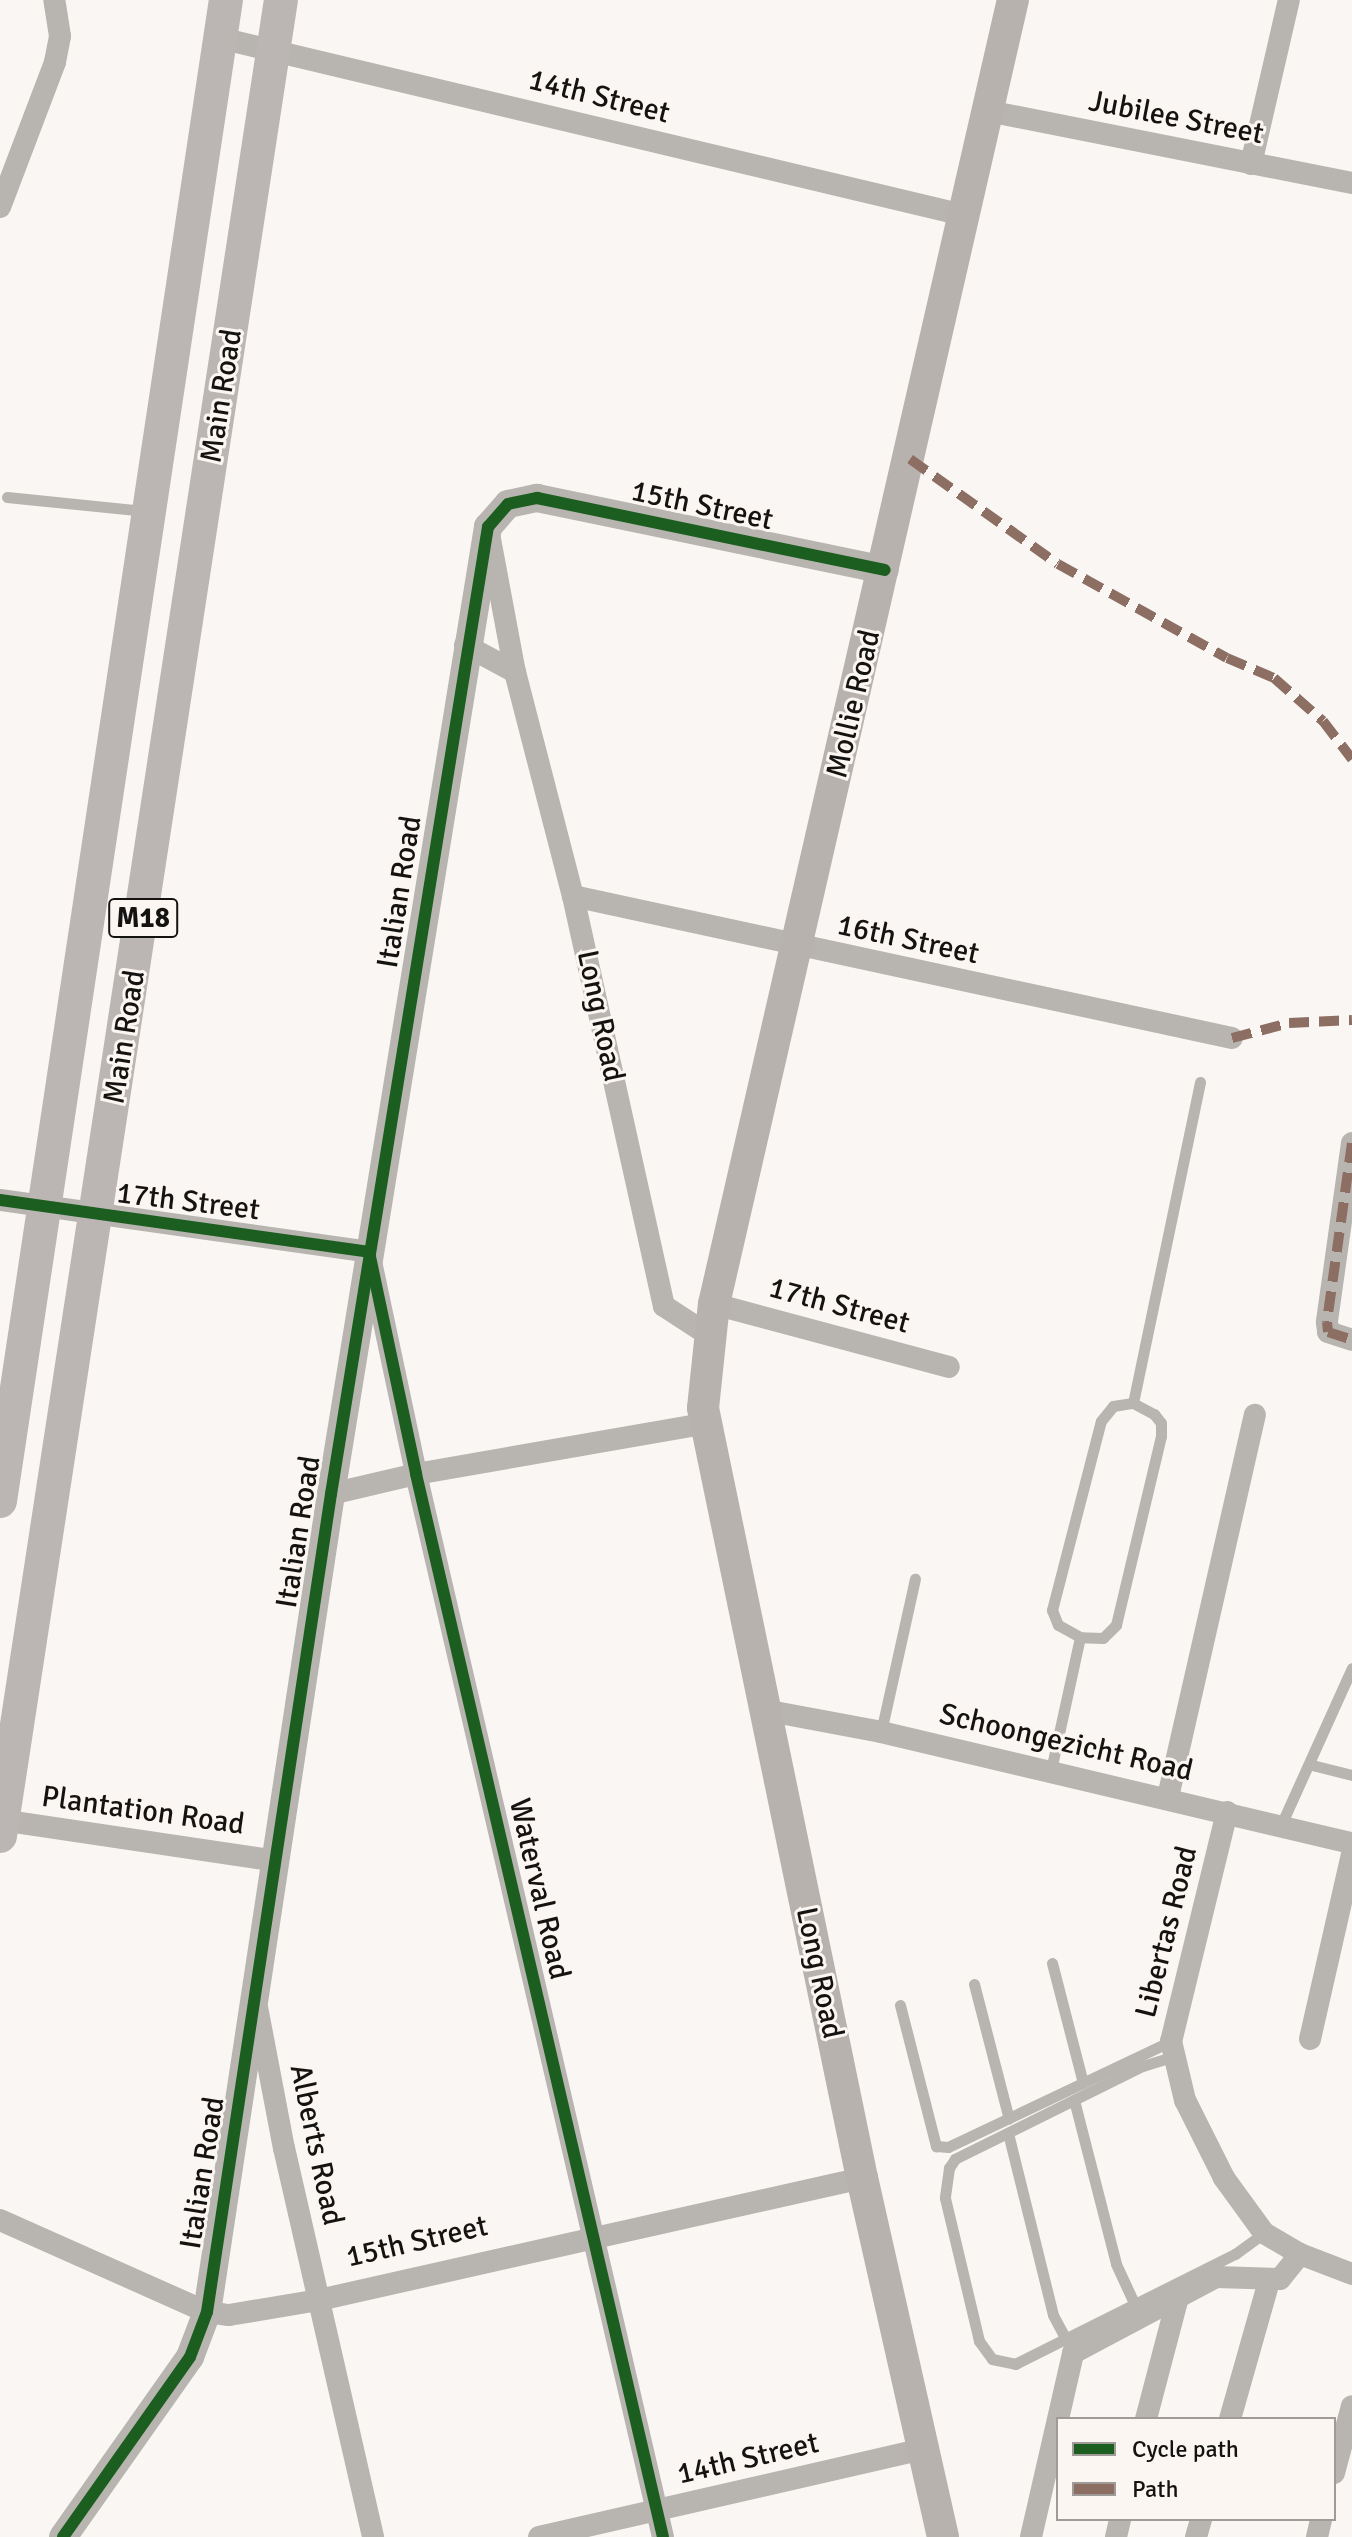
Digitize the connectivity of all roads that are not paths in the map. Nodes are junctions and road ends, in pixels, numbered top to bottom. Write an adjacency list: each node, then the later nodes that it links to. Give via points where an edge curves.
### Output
1 (54, 0): 11 (street, via 60,36 48,83)
2 (226, 0): 6 (main road, Main Road / M18)
3 (281, 0): 7 (main road, Main Road / M18)
4 (1013, 0): 8 (main road, Mollie Road)
5 (1289, 0): 9 (street)
6 (220, 38): 7 (street, 14th Street); 15 (main road, Main Road / M18)
7 (274, 50): 12 (street, 14th Street); 27 (main road, Main Road / M18)
8 (988, 111): 9 (street, Jubilee Street); 12 (main road, Mollie Road)
9 (1251, 164): 10 (street, Jubilee Street)
10 (1352, 183)
11 (0, 207)
12 (963, 215): 17 (main road, Mollie Road)
13 (7, 497): 15 (lane)
14 (508, 504): 16 (street, Italian Road); 17 (street, 15th Street, via 537,498)
15 (150, 512): 26 (main road, Main Road / M18)
16 (488, 527): 18 (street, Italian Road); 19 (street, Long Road)
17 (885, 570): 21 (main road, Mollie Road)
18 (465, 645): 19 (street); 29 (street, Italian Road)
19 (515, 672): 20 (street, Long Road)
20 (573, 896): 21 (street, 16th Street); 31 (street, Long Road, via 664,1306)
21 (798, 947): 22 (street, 16th Street); 30 (main road, Mollie Road)
22 (1232, 1038)
23 (1200, 1082): 34 (lane)
24 (1352, 1143): 28 (street)
25 (0, 1200): 26 (street, 17th Street)
26 (41, 1207): 27 (street, 17th Street); 39 (main road, Main Road / M18)
27 (98, 1216): 29 (street, 17th Street); 51 (main road, Main Road / M18)
28 (1346, 1226): 32 (street, via 1327,1325 1333,1335)
29 (369, 1252): 37 (street, Waterval Road); 38 (street, Italian Road)
30 (714, 1304): 31 (main road, Mollie Road); 33 (street, 17th Street)
31 (710, 1336): 36 (main road, Mollie Road)
32 (1352, 1340)
33 (949, 1367)
34 (1133, 1403): 41 (lane, via 1113,1406 1101,1421 1052,1610 1058,1625); 41 (lane, via 1154,1414 1161,1436 1116,1625 1103,1638)
35 (1255, 1415): 48 (street)
36 (703, 1416): 37 (street); 43 (main road, Long Road)
37 (416, 1474): 38 (street); 68 (street, Waterval Road)
38 (331, 1494): 54 (street, Italian Road)
39 (0, 1501)
40 (915, 1579): 44 (lane)
41 (1080, 1637): 46 (lane)
42 (1352, 1668): 45 (lane)
43 (764, 1710): 44 (street, Schoongezicht Road); 65 (main road, Long Road)
44 (881, 1732): 46 (street, Schoongezicht Road)
45 (1312, 1765): 47 (lane); 50 (lane)
46 (1051, 1770): 48 (street, Schoongezicht Road)
47 (1352, 1775)
48 (1168, 1797): 49 (street, Schoongezicht Road)
49 (1227, 1812): 50 (street, Schoongezicht Road); 60 (street, Libertas Road)
50 (1281, 1825): 52 (street, Schoongezicht Road)
51 (1, 1826): 54 (street, Plantation Road)
52 (1352, 1843)
53 (1352, 1854): 59 (street)
54 (277, 1861): 57 (street, Italian Road)
55 (1052, 1963): 61 (lane)
56 (974, 1984): 63 (lane)
57 (256, 2001): 73 (street, Alberts Road); 75 (street, Italian Road)
58 (900, 2005): 63 (lane, via 936,2146 948,2147)
59 (1310, 2039)
60 (1173, 2048): 61 (lane); 62 (lane); 67 (street, Libertas Road, via 1185,2100 1224,2178)
61 (1083, 2083): 63 (lane)
62 (1074, 2100): 64 (lane); 74 (lane, via 1116,2264)
63 (1009, 2119)
64 (1008, 2133): 76 (lane, via 1053,2315); 76 (lane, via 955,2159 949,2168 945,2198 979,2341 992,2359 1015,2364)
65 (862, 2178): 68 (street, 15th Street); 82 (main road, Long Road)
66 (0, 2220): 75 (street, 15th Street)
67 (1264, 2233): 69 (street, Libertas Road); 74 (lane, via 1235,2254)
68 (594, 2237): 73 (street, 15th Street); 84 (street, Waterval Road)
69 (1300, 2254): 70 (street, Libertas Road); 71 (street, via 1280,2279)
70 (1352, 2274)
71 (1269, 2281): 72 (street, via 1216,2277); 80 (street)
72 (1178, 2297): 78 (street, via 1069,2358); 79 (street)
73 (319, 2300): 75 (street, 15th Street, via 251,2313); 85 (street, Alberts Road)
74 (1134, 2303): 76 (lane)
75 (207, 2312): 86 (street, Italian Road, via 190,2357)
76 (1065, 2338)
77 (1352, 2406): 83 (street)
78 (1056, 2417)
79 (1147, 2417)
80 (1231, 2417)
81 (1056, 2419): 90 (street)
82 (923, 2449): 84 (street, 14th Street); 89 (main road, Long Road)
83 (1336, 2466)
84 (658, 2509): 87 (street, 14th Street); 88 (street, Waterval Road)
85 (372, 2536)
86 (63, 2537)
87 (539, 2537)
88 (663, 2537)
89 (943, 2537)
90 (1031, 2537)

